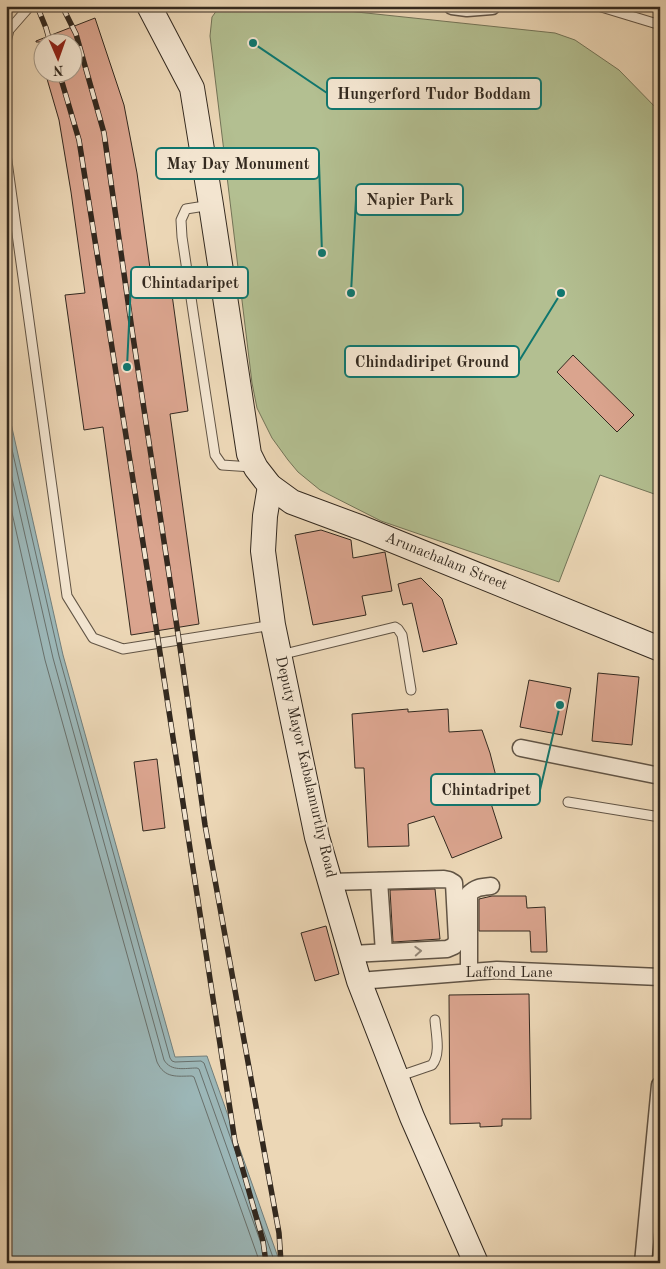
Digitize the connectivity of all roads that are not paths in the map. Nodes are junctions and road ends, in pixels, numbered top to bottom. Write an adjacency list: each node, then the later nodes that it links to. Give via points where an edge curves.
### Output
1 (30, 6): 7 (lane, via 9,30)
2 (149, 6): 9 (main road, Deputy Mayor Kabalamurthy Road, via 192,88)
3 (452, 6): 4 (street)
4 (492, 6)
5 (598, 6): 6 (lane)
6 (654, 23)
7 (6, 42)
8 (6, 154): 11 (lane, via 67,596 93,638 122,649)
9 (211, 205): 10 (main road, Deputy Mayor Kabalamurthy Road); 10 (lane, via 186,209 181,220 215,455 222,465)
10 (258, 469): 11 (main road, Deputy Mayor Kabalamurthy Road, via 265,516 263,551); 12 (main road, Arunachalam Street, via 292,502)
11 (273, 625): 13 (main road, Deputy Mayor Kabalamurthy Road)
12 (660, 649)
13 (279, 655): 14 (lane, via 398,629 402,635); 20 (main road, Deputy Mayor Kabalamurthy Road, via 317,836)
14 (411, 690)
15 (521, 748): 16 (street)
16 (660, 776)
17 (568, 802): 18 (lane)
18 (660, 817)
19 (378, 881): 20 (street); 22 (street); 22 (street, one-way to 19, via 447,950 454,946 457,940 454,883 444,879)
20 (330, 882): 23 (main road, Deputy Mayor Kabalamurthy Road)
21 (491, 886): 24 (street, via 478,887 469,894)
22 (384, 952): 23 (street)
23 (352, 954): 26 (main road, Deputy Mayor Kabalamurthy Road)
24 (469, 972): 25 (street, Laffond Lane, via 497,970); 26 (street, Laffond Lane)
25 (660, 977)
26 (359, 981): 28 (main road, Deputy Mayor Kabalamurthy Road)
27 (435, 1020): 28 (lane, via 437,1056 432,1065)
28 (397, 1078): 30 (main road, Deputy Mayor Kabalamurthy Road)
29 (660, 1085): 31 (street)
30 (476, 1263)
31 (642, 1263)

